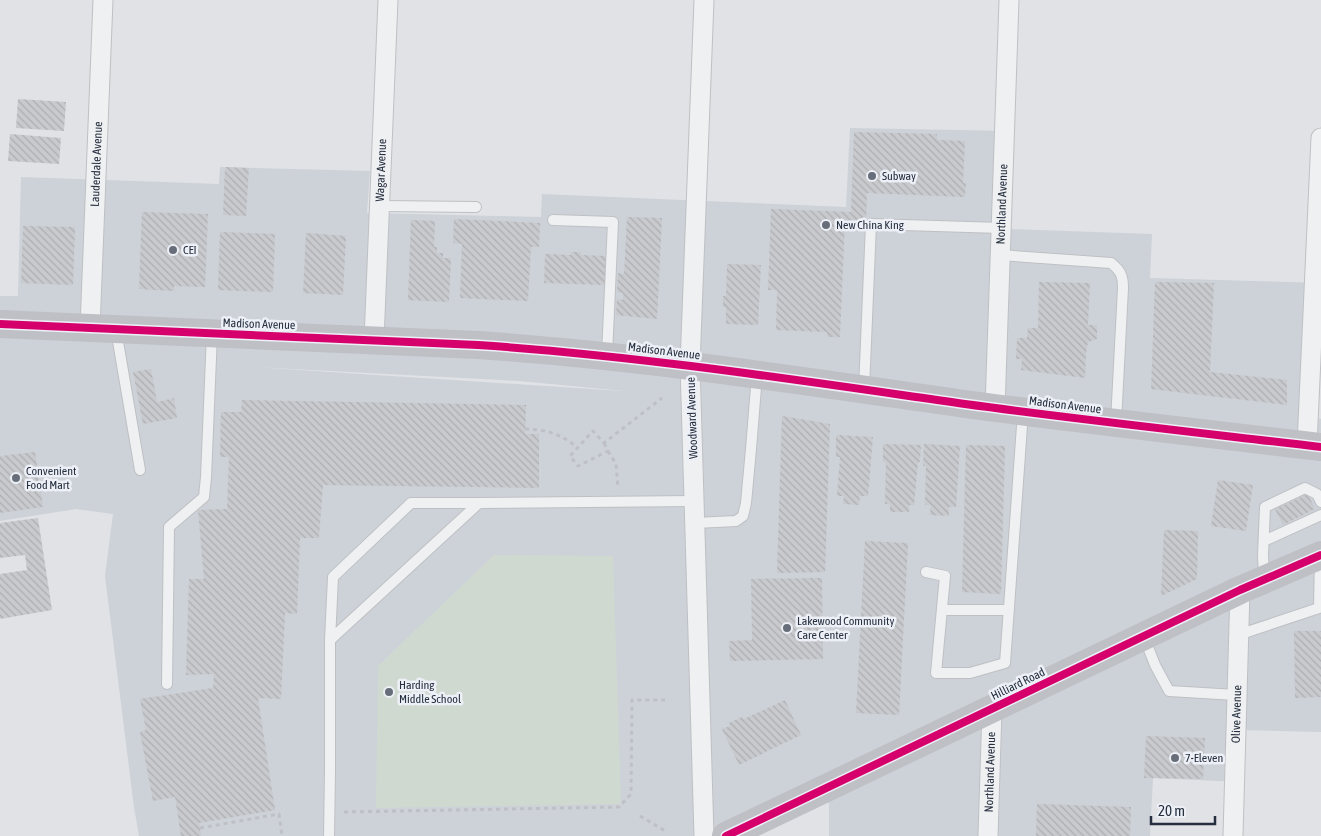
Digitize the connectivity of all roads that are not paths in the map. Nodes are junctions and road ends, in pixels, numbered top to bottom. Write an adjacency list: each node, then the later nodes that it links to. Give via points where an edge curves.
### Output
1 (102, 0): 13 (street, Lauderdale Avenue)
2 (388, 0): 7 (street, Wagar Avenue)
3 (704, 0): 17 (street, Woodward Avenue)
4 (1010, 0): 10 (street, Northland Avenue)
5 (1321, 138): 6 (street)
6 (1321, 145): 23 (street)
7 (380, 206): 8 (lane); 15 (street, Wagar Avenue)
8 (476, 207)
9 (553, 220): 16 (lane, via 613,222)
10 (1001, 228): 11 (street, Northland Avenue); 19 (lane, via 870,224)
11 (1000, 255): 20 (street, Northland Avenue); 22 (lane, via 1111,264 1118,269 1123,288)
12 (0, 324): 13 (main road, Madison Avenue)
13 (103, 328): 14 (main road, Madison Avenue); 24 (lane)
14 (212, 333): 15 (main road, Madison Avenue); 39 (lane, via 204,498 169,527)
15 (374, 340): 16 (main road, Madison Avenue, via 556,350)
16 (606, 356): 17 (main road, Madison Avenue)
17 (690, 365): 18 (main road, Madison Avenue); 25 (street, Woodward Avenue)
18 (757, 375): 19 (main road, Madison Avenue); 29 (lane, via 743,516 736,521)
19 (864, 390): 20 (main road, Madison Avenue)
20 (995, 408): 21 (main road, Madison Avenue)
21 (1024, 411): 22 (main road, Madison Avenue); 35 (lane)
22 (1116, 422): 23 (main road, Madison Avenue)
23 (1314, 446)
24 (140, 470)
25 (694, 501): 27 (lane); 29 (street, Woodward Avenue)
26 (1321, 502): 30 (lane, via 1317,494 1305,488 1265,507)
27 (480, 503): 38 (lane); 38 (lane, via 411,503 334,577)
28 (1321, 515): 30 (lane)
29 (695, 523): 43 (street, Woodward Avenue)
30 (1264, 541): 33 (lane)
31 (1321, 555): 33 (main road, Hilliard Road); 36 (lane, via 1319,608)
32 (926, 572): 34 (lane, via 945,576)
33 (1252, 585): 36 (street, Olive Avenue); 37 (main road, Hilliard Road)
34 (942, 610): 35 (lane); 35 (lane, via 936,673 970,673 1005,663)
35 (1008, 610)
36 (1238, 635): 40 (street, Olive Avenue)
37 (1144, 636): 40 (lane, via 1169,691); 41 (main road, Hilliard Road)
38 (330, 640): 42 (lane)
39 (167, 684)
40 (1236, 695): 46 (street, Olive Avenue)
41 (992, 709): 44 (main road, Hilliard Road); 45 (street, Northland Avenue)
42 (329, 836)
43 (704, 836)
44 (726, 836)
45 (988, 836)
46 (1232, 836)

